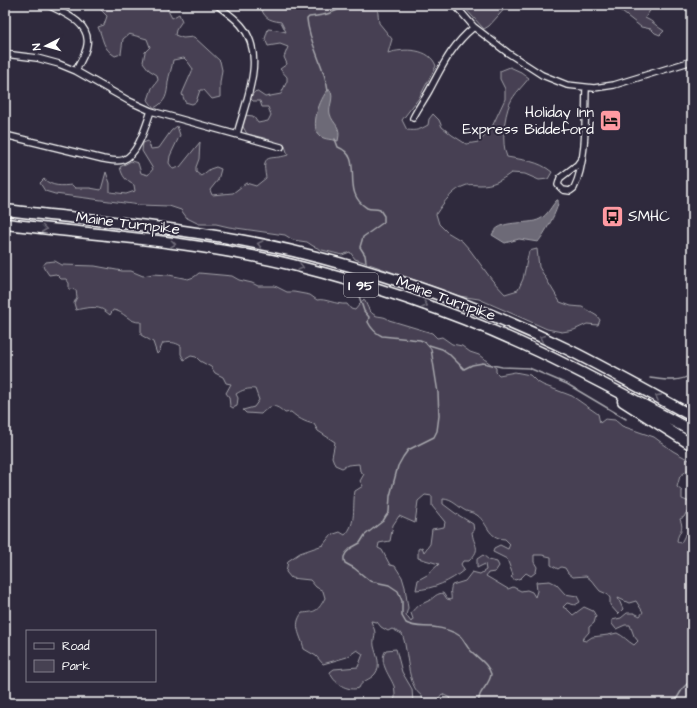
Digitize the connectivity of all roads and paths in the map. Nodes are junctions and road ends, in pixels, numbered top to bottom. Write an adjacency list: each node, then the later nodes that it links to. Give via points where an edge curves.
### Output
1 (48, 5): 7 (street, via 79,23 85,30 87,44)
2 (217, 5): 11 (street, via 244,28 254,52 254,69)
3 (455, 5): 4 (street)
4 (474, 27): 8 (street, via 545,77 567,85); 10 (street, via 446,57)
5 (5, 54): 7 (street, via 46,60)
6 (692, 61): 8 (street, via 620,84)
7 (76, 71): 9 (street)
8 (586, 88): 14 (street)
9 (151, 111): 11 (street); 12 (street, via 135,149 129,156 119,160 103,159)
10 (412, 118)
11 (237, 134): 13 (street)
12 (5, 135)
13 (281, 147)
14 (582, 158): 15 (street); 16 (street)
15 (561, 176): 16 (street, via 571,174 575,178); 16 (street, via 558,183 561,190 568,192)
16 (575, 186)
17 (5, 210): 20 (highway, Maine Turnpike / I 95, one-way to 17, via 566,348 495,316 345,264 292,251 183,231)
18 (5, 224): 19 (highway, Maine Turnpike / I 95, one-way to 19, via 239,253 299,267 442,311 540,352)
19 (609, 387): 21 (highway, Maine Turnpike / I 95); 22 (highway, via 616,396)
20 (692, 416)
21 (692, 431)
22 (692, 445)

